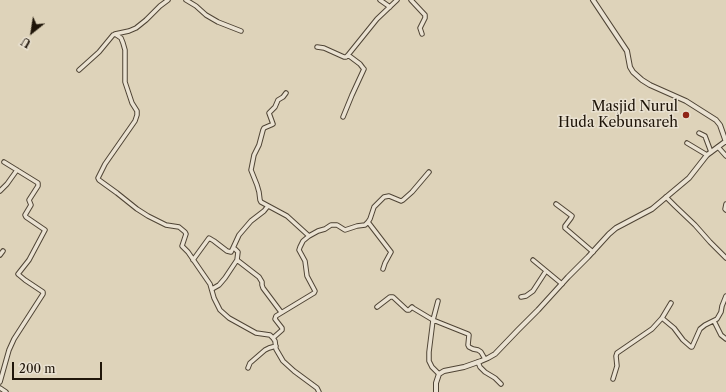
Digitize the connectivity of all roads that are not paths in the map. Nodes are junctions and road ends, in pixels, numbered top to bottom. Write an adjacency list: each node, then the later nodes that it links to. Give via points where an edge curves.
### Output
1 (168, 0): 9 (street, via 136,28)
2 (186, 0): 8 (street, via 218,22)
3 (380, 0): 7 (street)
4 (397, 0): 7 (street)
5 (411, 0): 10 (street, via 425,16 420,28)
6 (593, 0): 17 (street, via 627,51 633,72 650,85 686,101 716,120)
7 (390, 7): 12 (street)
8 (241, 31)
9 (115, 34): 13 (street); 38 (street, via 123,43 125,82 137,114 98,179 136,209 166,225 179,227 186,233 182,246)
10 (422, 34)
11 (317, 47): 12 (street, via 344,57)
12 (348, 54): 15 (street, via 364,69)
13 (80, 70)
14 (286, 93): 29 (street, via 269,112 272,124 263,130 251,168 260,200)
15 (343, 117)
16 (699, 133): 20 (street, via 705,136)
17 (726, 141): 19 (street)
18 (687, 143): 20 (street)
19 (718, 147): 20 (street); 21 (street)
20 (709, 154): 26 (street, via 689,178)
21 (726, 156)
22 (4, 162): 23 (street)
23 (17, 170): 25 (street); 62 (street, via 38,183 29,200 31,205 25,217 45,230 29,260 18,274 44,294 14,339)
24 (428, 172): 31 (street, via 402,201 389,196 384,197 374,207)
25 (0, 191)
26 (666, 197): 35 (street, via 652,209 612,231); 37 (street)
27 (556, 204): 35 (street, via 572,216 565,228)
28 (726, 204): 30 (street)
29 (268, 206): 32 (street, via 287,216); 33 (street, via 239,234)
30 (726, 210)
31 (368, 222): 32 (street, via 363,226 345,230 337,225 331,226); 41 (street, via 391,252)
32 (309, 236): 50 (street, via 299,250 315,291)
33 (233, 248): 38 (street, via 227,251 209,238); 39 (street, via 238,252)
34 (3, 251): 36 (street)
35 (593, 252): 43 (street)
36 (0, 255)
37 (726, 258)
38 (194, 260): 44 (street)
39 (237, 260): 44 (street, via 219,285); 50 (street, via 259,277 263,288)
40 (533, 260): 42 (street)
41 (383, 269)
42 (546, 271): 43 (street); 46 (street, via 533,291)
43 (562, 284): 57 (street, via 495,354)
44 (212, 289): 54 (street, via 214,298 224,314 256,333)
45 (726, 296): 53 (street, via 719,316)
46 (521, 297)
47 (438, 300): 52 (street)
48 (672, 303): 51 (street)
49 (377, 308): 52 (street, via 391,297 407,310 412,307)
50 (281, 312): 54 (street, via 275,318 282,330)
51 (662, 318): 53 (street, via 678,331 691,347 700,329); 61 (street, via 652,329 617,353)
52 (433, 320): 57 (street, via 468,334 469,347 481,352); 60 (street, via 429,361)
53 (714, 321): 55 (street)
54 (274, 338): 56 (street)
55 (726, 339)
56 (276, 346): 59 (street, via 265,350); 66 (street, via 288,366)
57 (485, 359): 58 (street)
58 (478, 362): 60 (street); 63 (street, via 484,372)
59 (248, 368)
60 (439, 374): 67 (street)
61 (613, 379)
62 (0, 382)
63 (501, 384)
64 (0, 388): 65 (street)
65 (6, 392)
66 (319, 392)
67 (436, 392)

